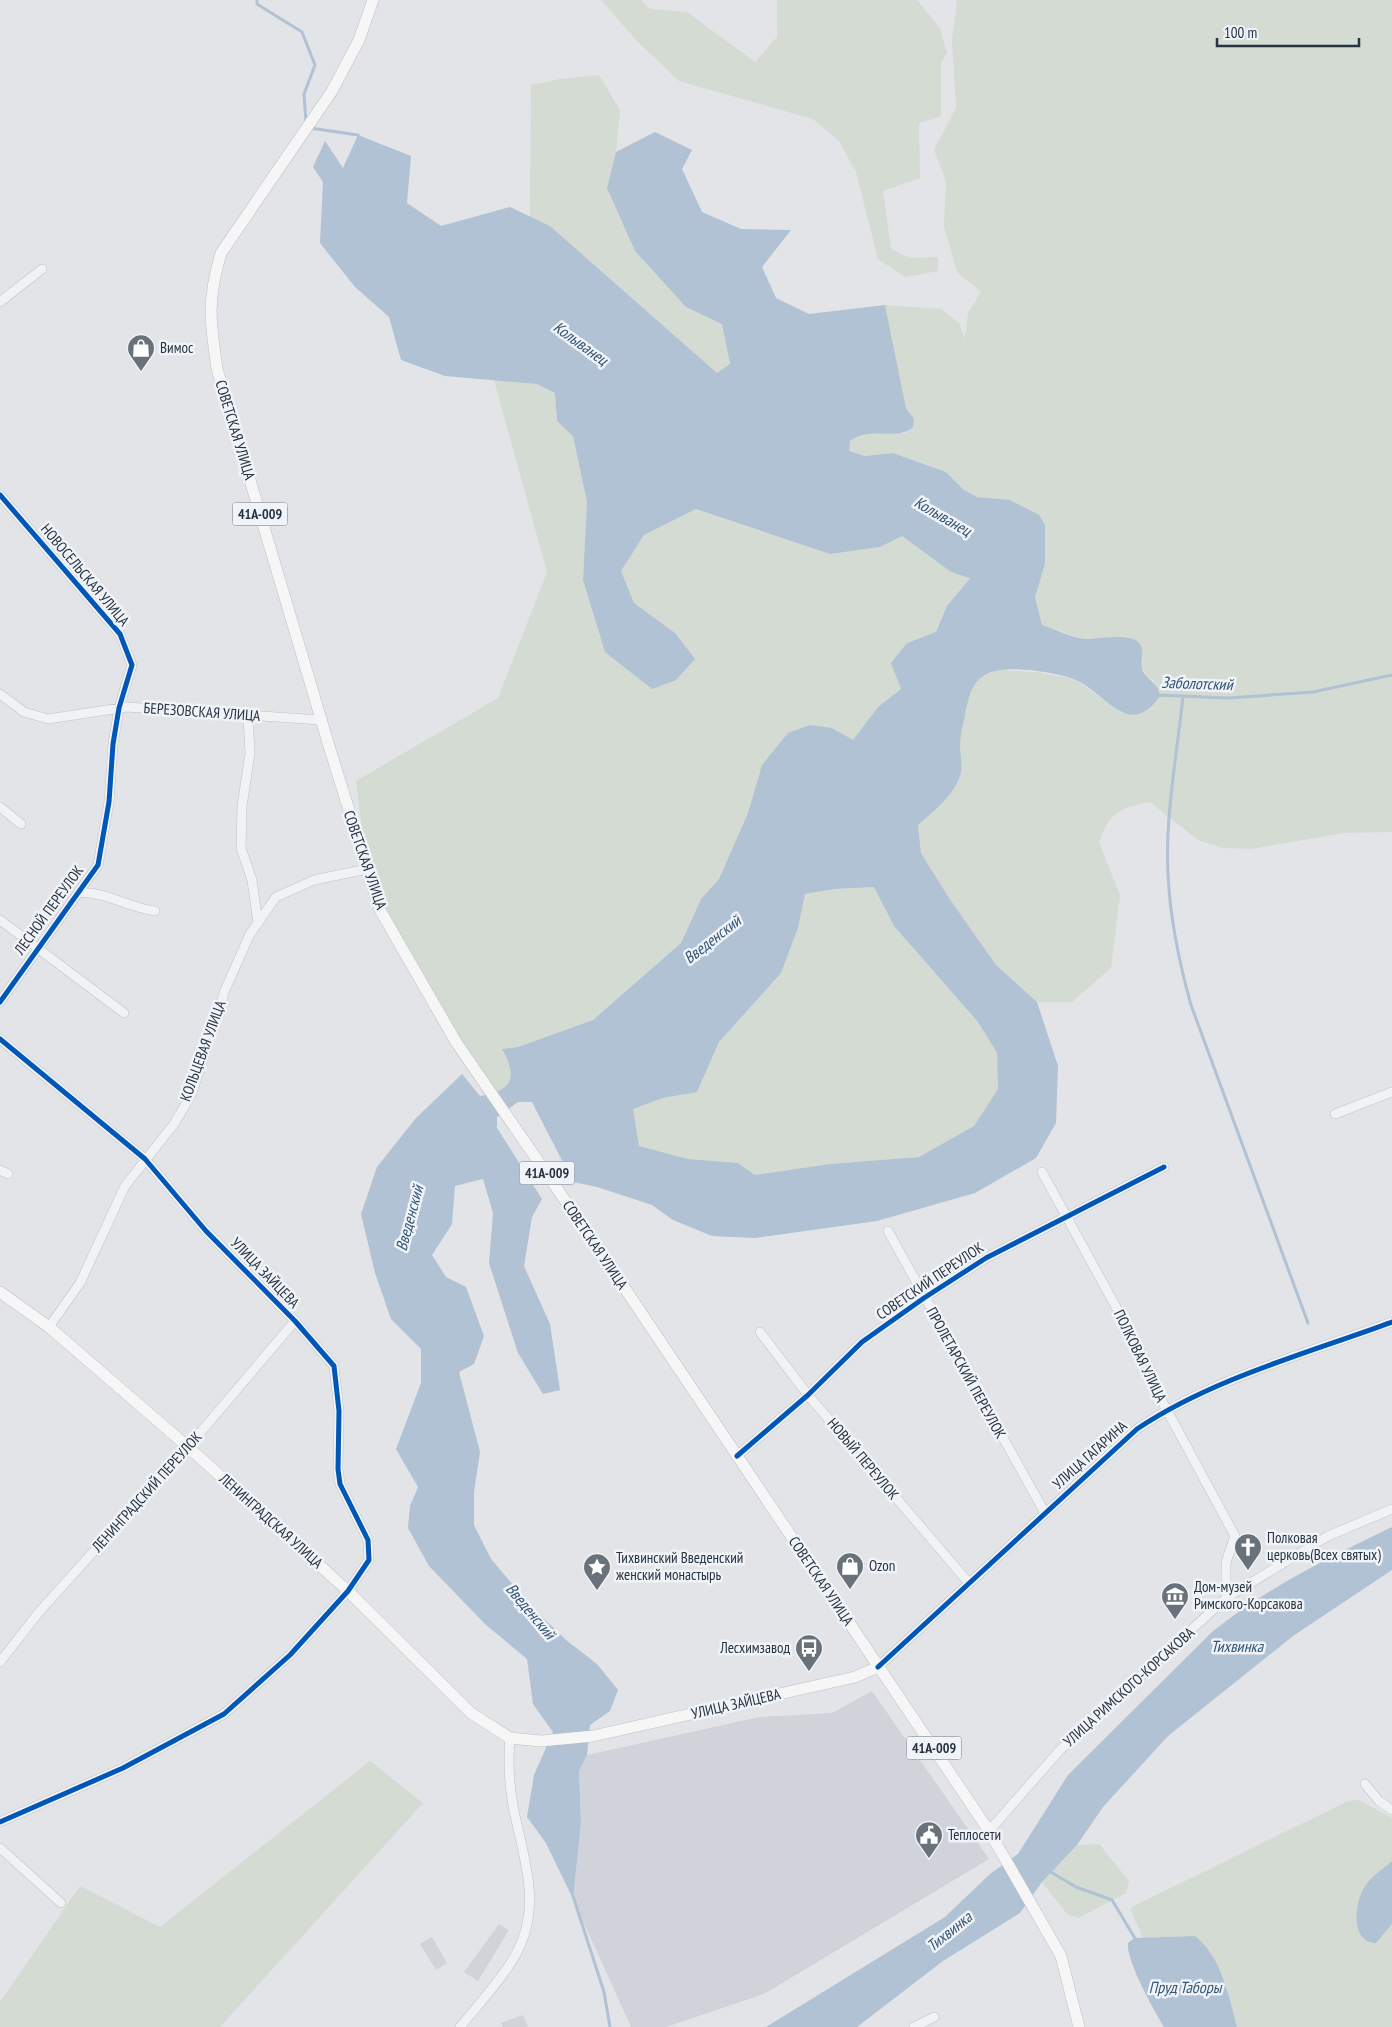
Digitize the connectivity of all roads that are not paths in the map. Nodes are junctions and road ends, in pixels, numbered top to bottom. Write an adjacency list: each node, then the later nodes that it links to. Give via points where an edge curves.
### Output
1 (373, 0): 8 (main road, СОВЕТСКАЯ УЛИЦА / 41А-009, via 358,40 332,91 221,253 212,283 210,318 217,369)
2 (42, 269): 3 (street)
3 (0, 302)
4 (0, 494): 6 (street, НОВОСЕЛЬСКАЯ УЛИЦА, via 120,634 132,666)
5 (0, 694): 6 (street, БЕРЕЗОВСКАЯ УЛИЦА, via 24,712 48,719)
6 (119, 708): 7 (street, БЕРЕЗОВСКАЯ УЛИЦА); 12 (street, ЛЕСНОЙ ПЕРЕУЛОК, via 109,802 98,865)
7 (248, 717): 8 (street, БЕРЕЗОВСКАЯ УЛИЦА); 15 (street, via 250,753 242,806 241,848 252,880)
8 (321, 720): 11 (main road, СОВЕТСКАЯ УЛИЦА / 41А-009)
9 (0, 807): 10 (street)
10 (20, 824)
11 (366, 869): 15 (street, КОЛЬЦЕВАЯ УЛИЦА, via 314,880 276,897); 36 (main road, СОВЕТСКАЯ УЛИЦА / 41А-009, via 380,910 456,1042)
12 (79, 892): 13 (street, via 98,893); 16 (street, ЛЕСНОЙ ПЕРЕУЛОК)
13 (155, 911)
14 (0, 920): 16 (street)
15 (258, 923): 22 (street, КОЛЬЦЕВАЯ УЛИЦА, via 225,990 192,1093 174,1124)
16 (36, 949): 17 (street, ЛЕСНОЙ ПЕРЕУЛОК); 18 (street)
17 (0, 1002)
18 (124, 1013)
19 (0, 1039): 22 (street, УЛИЦА ЗАЙЦЕВА)
20 (1392, 1092): 21 (street)
21 (1335, 1114)
22 (145, 1159): 29 (street, УЛИЦА ЗАЙЦЕВА, via 206,1231); 31 (street, КОЛЬЦЕВАЯ УЛИЦА, via 125,1186 80,1283)
23 (1164, 1167): 25 (street, СОВЕТСКИЙ ПЕРЕУЛОК)
24 (1042, 1172): 25 (street, ПОЛКОВАЯ УЛИЦА)
25 (1066, 1216): 28 (street, СОВЕТСКИЙ ПЕРЕУЛОК, via 986,1258); 34 (street, ПОЛКОВАЯ УЛИЦА, via 1150,1369)
26 (888, 1231): 28 (street, ПРОЛЕТАРСКИЙ ПЕРЕУЛОК)
27 (0, 1292): 31 (main road, ЛЕНИНГРАДСКАЯ УЛИЦА)
28 (924, 1298): 33 (street, СОВЕТСКИЙ ПЕРЕУЛОК, via 862,1342); 38 (street, ПРОЛЕТАРСКИЙ ПЕРЕУЛОК)
29 (295, 1321): 35 (street, ЛЕНИНГРАДСКИЙ ПЕРЕУЛОК); 40 (street, УЛИЦА ЗАЙЦЕВА, via 334,1366 339,1411 340,1484 368,1540 369,1560)
30 (1392, 1322): 34 (street, УЛИЦА ГАГАРИНА, via 1218,1386)
31 (49, 1327): 35 (main road, ЛЕНИНГРАДСКАЯ УЛИЦА)
32 (760, 1332): 33 (street, НОВЫЙ ПЕРЕУЛОК)
33 (808, 1395): 36 (street, СОВЕТСКИЙ ПЕРЕУЛОК); 39 (street, НОВЫЙ ПЕРЕУЛОК)
34 (1166, 1409): 38 (street, УЛИЦА ГАГАРИНА, via 1137,1430); 41 (street, ПОЛКОВАЯ УЛИЦА, via 1236,1536 1226,1562)
35 (188, 1447): 40 (main road, ЛЕНИНГРАДСКАЯ УЛИЦА); 42 (street, ЛЕНИНГРАДСКИЙ ПЕРЕУЛОК, via 39,1612)
36 (737, 1456): 43 (main road, СОВЕТСКАЯ УЛИЦА / 41А-009)
37 (1392, 1509): 41 (street, УЛИЦА РИМСКОГО-КОРСАКОВА, via 1328,1536)
38 (1046, 1513): 39 (street, УЛИЦА ГАГАРИНА)
39 (969, 1583): 43 (street, УЛИЦА ГАГАРИНА)
40 (348, 1591): 44 (main road, ЛЕНИНГРАДСКАЯ УЛИЦА, via 471,1713); 48 (street, УЛИЦА ЗАЙЦЕВА, via 290,1655 224,1714 123,1768)
41 (1226, 1598): 49 (street, УЛИЦА РИМСКОГО-КОРСАКОВА, via 1060,1750)
42 (0, 1662)
43 (878, 1667): 45 (main road, УЛИЦА ЗАЙЦЕВА, via 855,1677 593,1736); 49 (main road, 41А-009)
44 (510, 1738): 45 (main road, ЛЕНИНГРАДСКАЯ УЛИЦА); 53 (street, via 508,1770 531,1883 530,1910 516,1954)
45 (541, 1741)
46 (1366, 1784): 47 (street, via 1379,1801)
47 (1392, 1810)
48 (0, 1822)
49 (989, 1831): 55 (main road, 41А-009, via 1061,1956)
50 (0, 1848): 51 (street)
51 (61, 1903)
52 (934, 2017): 54 (street)
53 (460, 2027)
54 (914, 2027)
55 (1079, 2027)

